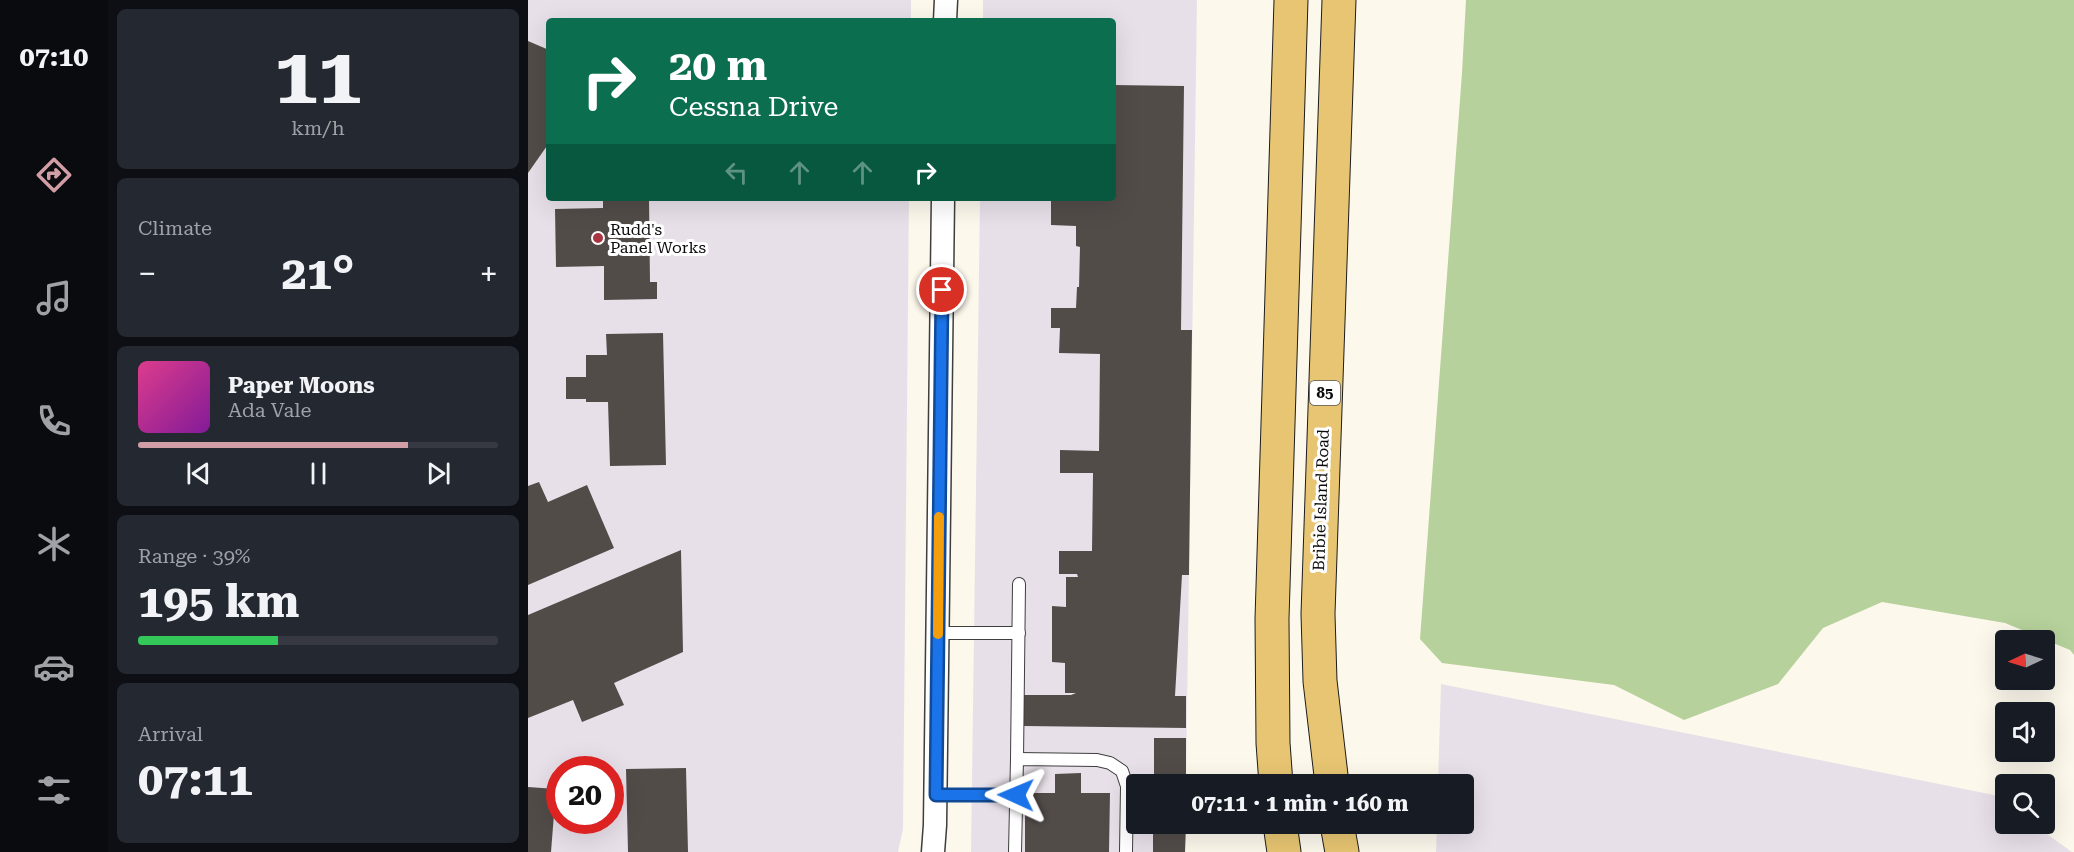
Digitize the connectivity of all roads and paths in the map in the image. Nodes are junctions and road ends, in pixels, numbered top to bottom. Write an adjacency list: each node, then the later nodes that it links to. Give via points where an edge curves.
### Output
1 (946, 0): 4 (street)
2 (1291, 0): 10 (main road, via 1272,618)
3 (1339, 0): 11 (main road, Bribie Island Road / 85, via 1318,614 1320,681)
4 (945, 18)
5 (943, 201): 7 (street)
6 (1019, 584): 8 (lane)
7 (938, 633): 8 (lane); 12 (street)
8 (1019, 633): 9 (lane)
9 (1017, 759): 13 (lane); 18 (lane, via 1097,760 1122,771 1127,786)
10 (1275, 774)
11 (1331, 774)
12 (936, 795): 13 (lane); 16 (street)
13 (1016, 795): 17 (lane)
14 (1281, 834): 19 (main road)
15 (1339, 834): 20 (main road)
16 (933, 852)
17 (1015, 852)
18 (1126, 852)
19 (1284, 852)
20 (1342, 852)

